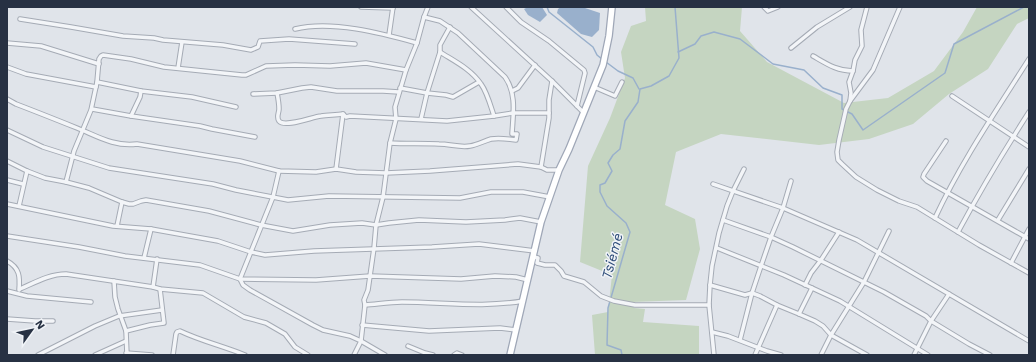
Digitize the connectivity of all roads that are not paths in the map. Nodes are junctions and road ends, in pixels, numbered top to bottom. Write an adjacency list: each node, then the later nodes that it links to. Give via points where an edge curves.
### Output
1 (361, 7): 11 (street)
2 (428, 7): 12 (street)
3 (471, 7): 26 (street)
4 (506, 7): 45 (street, via 521,22 584,70)
5 (612, 7): 35 (main road, via 603,65)
6 (764, 7): 7 (street, via 768,11)
7 (778, 7)
8 (850, 7): 21 (street, via 817,27)
9 (867, 7): 30 (street, via 861,30 862,46)
10 (900, 7): 44 (street, via 873,70)
11 (393, 8): 16 (street)
12 (424, 17): 14 (street, via 440,21); 19 (street)
13 (20, 19): 18 (street, via 123,36)
14 (450, 27): 22 (street, via 440,45); 38 (street, via 505,77)
15 (295, 29): 16 (street, via 304,26 335,26)
16 (389, 35): 19 (street)
17 (7, 42): 25 (street, via 41,46)
18 (182, 42): 20 (street, via 252,50 258,47 260,41 289,39); 28 (street)
19 (417, 43): 29 (street)
20 (355, 44)
21 (792, 48)
22 (440, 52): 32 (street, via 470,72); 40 (street)
23 (813, 56): 30 (street, via 838,70)
24 (1029, 59): 57 (street)
25 (99, 64): 28 (street, via 99,59 103,55); 34 (street)
26 (535, 65): 31 (street); 38 (street, via 518,88)
27 (7, 67): 34 (street, via 26,74)
28 (178, 68): 29 (street, via 246,75 270,66 366,63)
29 (406, 70): 36 (street)
30 (853, 71): 44 (street, via 848,86 851,93)
31 (552, 81): 45 (street); 52 (street)
32 (479, 82): 40 (street, via 453,97); 54 (street)
33 (622, 82): 35 (street, via 615,96)
34 (97, 84): 37 (street); 47 (street)
35 (594, 87): 48 (main road)
36 (400, 90): 39 (street, via 337,91 311,87); 40 (street); 55 (street, via 395,107)
37 (141, 91): 46 (street, via 192,97); 53 (street)
38 (512, 91): 50 (street)
39 (277, 93): 41 (street); 51 (street, via 277,117 282,123 296,123 321,116)
40 (427, 93): 56 (street)
41 (254, 94)
42 (952, 96): 57 (street)
43 (7, 99): 59 (street)
44 (850, 101): 90 (street, via 837,152 838,160 856,177 877,190 917,207)
45 (577, 106): 48 (street)
46 (236, 107)
47 (92, 109): 53 (street); 59 (street)
48 (584, 112): 71 (main road)
49 (1029, 112): 60 (street)
50 (513, 113): 52 (street); 54 (street); 63 (street, via 512,134 517,134 516,140 491,139 470,146)
51 (343, 114): 55 (street, via 346,117); 68 (street)
52 (549, 114): 67 (street)
53 (132, 116): 61 (street)
54 (494, 116): 56 (street, via 447,121)
55 (396, 119): 56 (street); 63 (street)
56 (421, 119)
57 (990, 121): 60 (street); 81 (street)
58 (7, 130): 65 (street, via 43,147)
59 (83, 130): 65 (street); 73 (street, via 110,142 240,161)
60 (1013, 136): 64 (street); 88 (street)
61 (255, 137)
62 (946, 141): 81 (street, via 923,177)
63 (390, 143): 74 (street)
64 (1029, 147)
65 (72, 156): 77 (street); 83 (street, via 109,168 213,184)
66 (7, 160): 72 (street)
67 (541, 167): 71 (street); 74 (street, via 518,164)
68 (336, 169): 73 (street, via 316,172); 74 (street)
69 (744, 169): 80 (street)
70 (1029, 169): 92 (street)
71 (559, 170): 82 (main road)
72 (27, 171): 77 (street); 78 (street)
73 (279, 171): 83 (street)
74 (386, 173): 84 (street)
75 (7, 180): 78 (street)
76 (791, 181): 89 (street)
77 (66, 182): 85 (street, via 89,188)
78 (23, 184): 87 (street)
79 (713, 184): 80 (street)
80 (733, 191): 89 (street); 91 (street)
81 (947, 193): 88 (street); 90 (street)
82 (550, 196): 84 (street, via 523,192 491,192 460,198); 93 (main road)
83 (273, 197): 84 (street, via 288,200 329,196); 96 (street)
84 (383, 197): 94 (street)
85 (122, 202): 95 (street); 96 (street, via 133,204 146,200 209,211)
86 (7, 204): 87 (street)
87 (19, 206): 95 (street)
88 (972, 206): 92 (street); 101 (street)
89 (783, 208): 100 (street); 104 (street)
90 (935, 218): 101 (street)
91 (723, 220): 104 (street); 107 (street)
92 (998, 220): 103 (street)
93 (541, 222): 94 (street, via 520,218 466,222 419,220); 110 (main road)
94 (376, 225): 96 (street, via 330,225 293,231); 106 (street)
95 (117, 226): 97 (street)
96 (261, 226): 108 (street)
97 (151, 229): 108 (street, via 218,241); 111 (street)
98 (1029, 229): 103 (street)
99 (889, 231): 109 (street)
100 (839, 232): 109 (street); 113 (street)
101 (958, 232): 115 (street)
102 (7, 236): 111 (street)
103 (1025, 236): 105 (street); 115 (street)
104 (771, 237): 113 (street); 116 (street)
105 (1029, 239)
106 (374, 248): 108 (street, via 270,255); 110 (street, via 479,244); 118 (street)
107 (717, 248): 116 (street); 123 (street)
108 (250, 252): 119 (street)
109 (878, 253): 122 (street); 131 (street)
110 (534, 254): 120 (main road); 135 (street, via 538,258 537,263 555,265 564,276 584,282 601,296 614,301 634,305)
111 (144, 258): 112 (street)
112 (157, 259): 119 (street, via 200,265); 125 (street)
113 (821, 260): 122 (street); 124 (street)
114 (7, 261): 129 (street, via 16,268 20,280)
115 (1011, 263): 117 (street)
116 (761, 266): 124 (street); 130 (street)
117 (1029, 273)
118 (370, 276): 119 (street, via 316,280); 120 (street, via 495,276); 134 (street)
119 (240, 279): 151 (street, via 250,290 313,325)
120 (528, 280): 132 (main road)
121 (114, 281): 125 (street); 129 (street, via 60,274 34,282); 140 (street)
122 (864, 282): 137 (street); 143 (street)
123 (710, 285): 130 (street, via 745,295); 135 (street)
124 (805, 285): 126 (street)
125 (153, 287): 127 (street)
126 (812, 288): 137 (street); 139 (street)
127 (160, 289): 138 (street); 162 (street, via 203,293 244,317 266,323 286,334 295,347)
128 (7, 291): 129 (street)
129 (19, 292): 133 (street, via 27,296)
130 (752, 293): 136 (street); 149 (street)
131 (949, 294): 143 (street); 152 (street)
132 (523, 301): 134 (street, via 477,304 397,302); 145 (main road)
133 (91, 302)
134 (365, 305): 144 (street)
135 (709, 305): 147 (street)
136 (777, 306): 139 (street); 154 (street)
137 (848, 306): 148 (street); 155 (street)
138 (162, 310): 140 (street); 146 (street, via 164,323)
139 (799, 314): 148 (street, via 823,326)
140 (119, 316): 146 (street); 157 (street)
141 (7, 319): 142 (street)
142 (53, 320)
143 (931, 321): 155 (street); 176 (street)
144 (362, 325): 145 (street, via 429,331 500,328); 151 (street)
145 (516, 330): 168 (main road)
146 (126, 331): 150 (street)
147 (712, 332): 149 (street); 169 (street)
148 (831, 335): 172 (street); 173 (street)
149 (740, 340): 154 (street)
150 (126, 341): 156 (street); 158 (street)
151 (361, 341): 163 (street); 164 (street)
152 (1029, 341)
153 (408, 346): 165 (street)
154 (759, 348): 170 (street); 171 (street)
155 (917, 349): 174 (street); 175 (street)
156 (126, 354): 159 (street)
157 (38, 355)
158 (95, 355)
159 (152, 355)
160 (173, 355): 161 (street, via 176,334 180,331 193,338)
161 (245, 355)
162 (308, 355)
163 (354, 355)
164 (385, 355)
165 (433, 355)
166 (454, 355): 167 (street)
167 (462, 355)
168 (510, 355)
169 (714, 355)
170 (756, 355)
171 (780, 355)
172 (821, 355)
173 (867, 355)
174 (914, 355)
175 (928, 355)
176 (990, 355)

